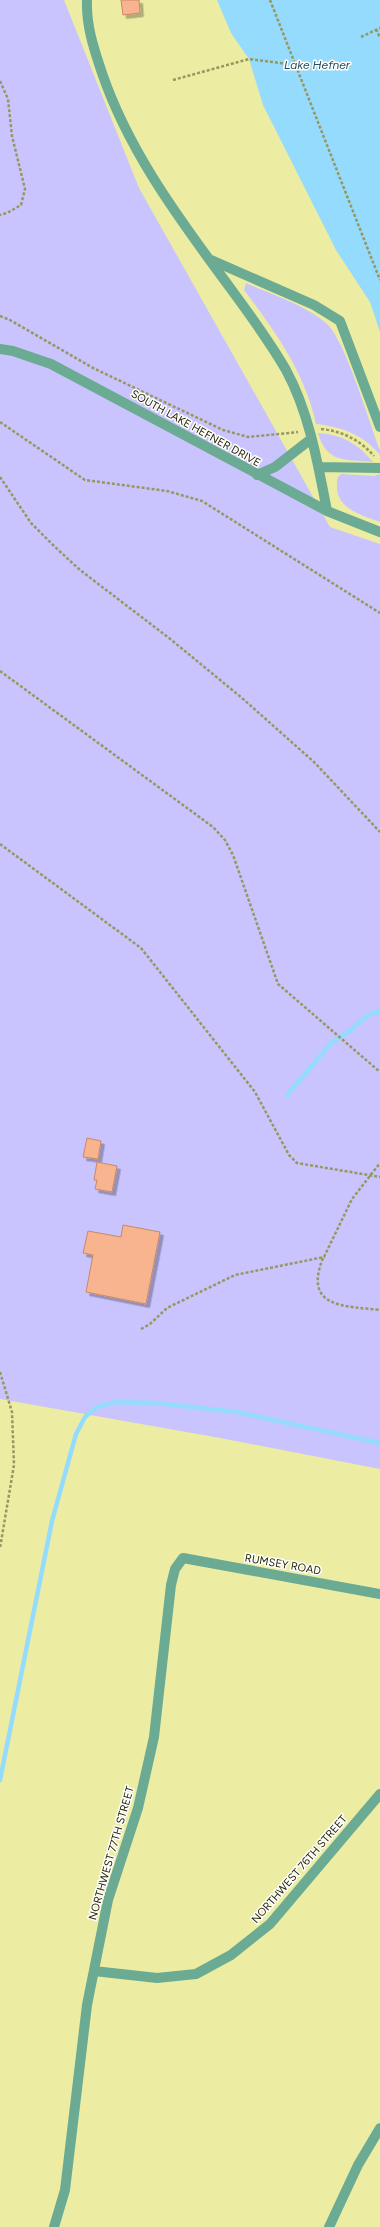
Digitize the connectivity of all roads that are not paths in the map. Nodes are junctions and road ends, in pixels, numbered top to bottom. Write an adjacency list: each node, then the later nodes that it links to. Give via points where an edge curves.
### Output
1 (87, 0): 2 (street, via 92,44 120,117 155,181)
2 (209, 259): 4 (street, via 314,305 340,321); 5 (street, via 262,331 286,370 295,388)
3 (0, 349): 8 (street, SOUTH LAKE HEFNER DRIVE, via 51,364)
4 (380, 427)
5 (311, 439): 7 (street); 8 (street, via 275,467)
6 (379, 463): 7 (street)
7 (318, 467): 9 (street)
8 (257, 475): 9 (street, SOUTH LAKE HEFNER DRIVE)
9 (327, 511): 10 (street, SOUTH LAKE HEFNER DRIVE)
10 (380, 532)
11 (182, 1558): 12 (street, RUMSEY ROAD); 14 (street, NORTHWEST 77TH STREET, via 170,1585 154,1737 138,1808 108,1900)
12 (380, 1594)
13 (380, 1794): 14 (street, NORTHWEST 76TH STREET, via 270,1924 231,1955 196,1974 157,1978)
14 (94, 1971): 16 (street, NORTHWEST 77TH STREET, via 87,2005 65,2190)
15 (380, 2128): 17 (street, via 358,2165)
16 (54, 2227)
17 (329, 2227)

